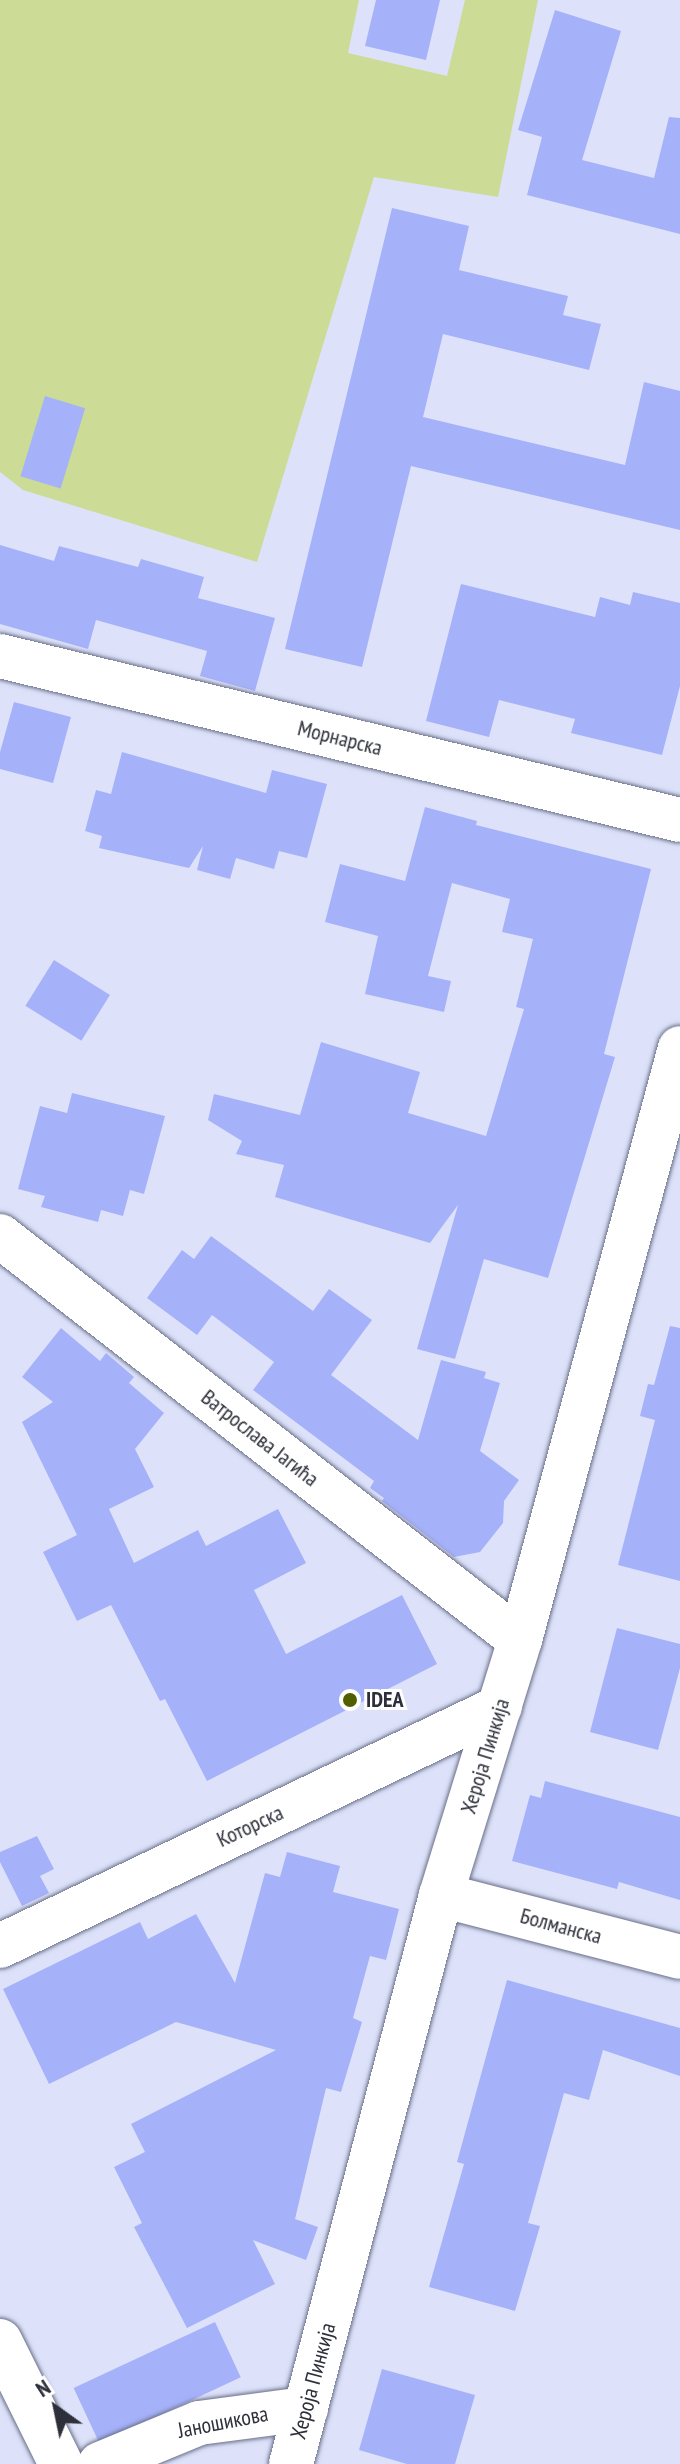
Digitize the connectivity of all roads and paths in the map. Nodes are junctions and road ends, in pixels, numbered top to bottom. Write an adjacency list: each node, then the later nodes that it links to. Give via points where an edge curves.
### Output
1 (0, 656): 2 (street, Морнарска)
2 (680, 820)
3 (680, 1048): 5 (street, Хероја Пинкија)
4 (0, 1236): 5 (street, Ватрослава Јагића)
5 (520, 1640): 6 (street, Хероја Пинкија)
6 (500, 1707): 7 (street, Хероја Пинкија); 8 (street, Которска)
7 (441, 1895): 9 (street, Болманска); 11 (street, Хероја Пинкија)
8 (0, 1946)
9 (680, 1957)
10 (0, 2341): 12 (street)
11 (306, 2409): 13 (street, Јаношикова, via 199,2423); 14 (street, Хероја Пинкија)
12 (61, 2464)
13 (100, 2464)
14 (291, 2464)

